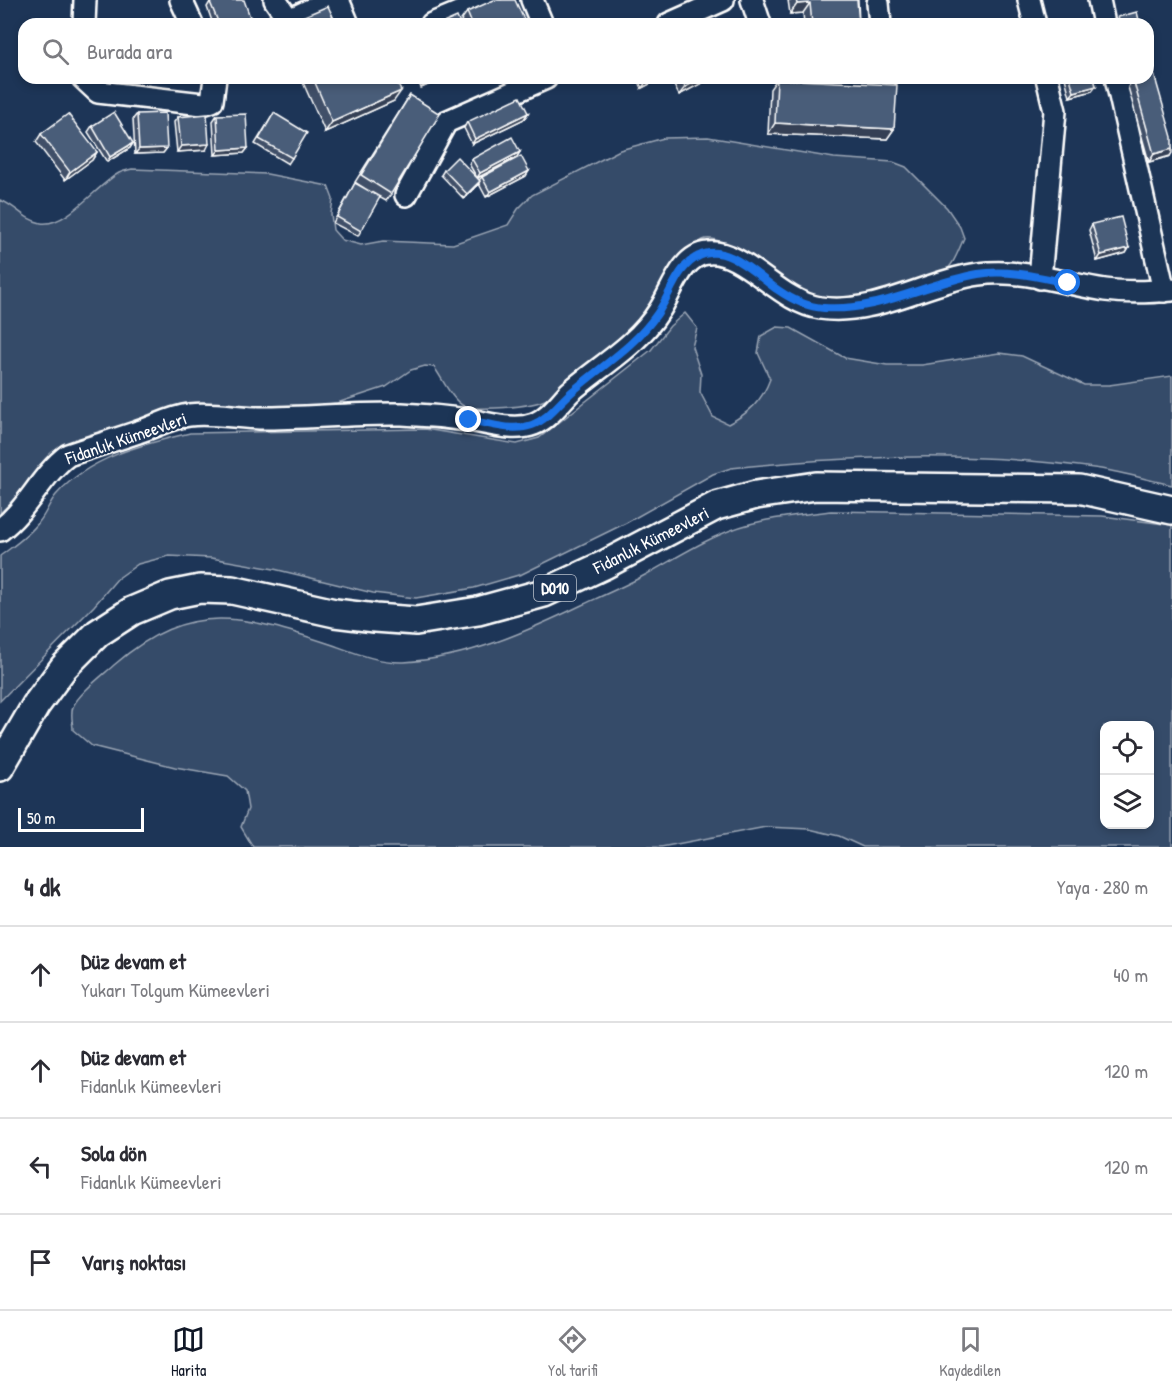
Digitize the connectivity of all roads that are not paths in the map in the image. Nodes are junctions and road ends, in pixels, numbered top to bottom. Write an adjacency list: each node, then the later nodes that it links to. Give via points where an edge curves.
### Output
1 (85, 0): 13 (street)
2 (181, 0): 14 (street)
3 (275, 0): 15 (street)
4 (331, 0): 16 (street)
5 (338, 0): 17 (street)
6 (489, 0): 18 (street)
7 (532, 0): 19 (street)
8 (723, 0): 20 (street)
9 (752, 0): 21 (street)
10 (1029, 0): 23 (street)
11 (1099, 0): 24 (street)
12 (878, 3): 22 (street)
13 (84, 18)
14 (189, 18)
15 (288, 18)
16 (293, 18)
17 (346, 18)
18 (446, 18)
19 (540, 18)
20 (682, 18)
21 (758, 18)
22 (879, 18)
23 (1034, 18)
24 (1103, 18)
25 (90, 84): 26 (street, via 99,92 203,104 212,101)
26 (214, 84)
27 (532, 84): 30 (street, via 446,122)
28 (1048, 84): 31 (street, via 1055,111)
29 (1117, 84): 32 (street)
30 (406, 195)
31 (1040, 278): 32 (street, Fidanlık Kümeevleri, via 1104,290); 34 (street, Fidanlık Kümeevleri, via 979,274 873,304 820,308 779,291 737,260 708,253 688,264 639,338 532,425 514,428 398,414 265,418 189,415 68,454)
32 (1168, 290)
33 (1172, 510): 35 (main road, Fidanlık Kümeevleri / D010, via 1079,489 816,486 716,506 544,593 478,611 416,621 335,613 232,590 200,589 170,595 132,611 98,633 64,667 36,705)
34 (0, 530)
35 (0, 767)

